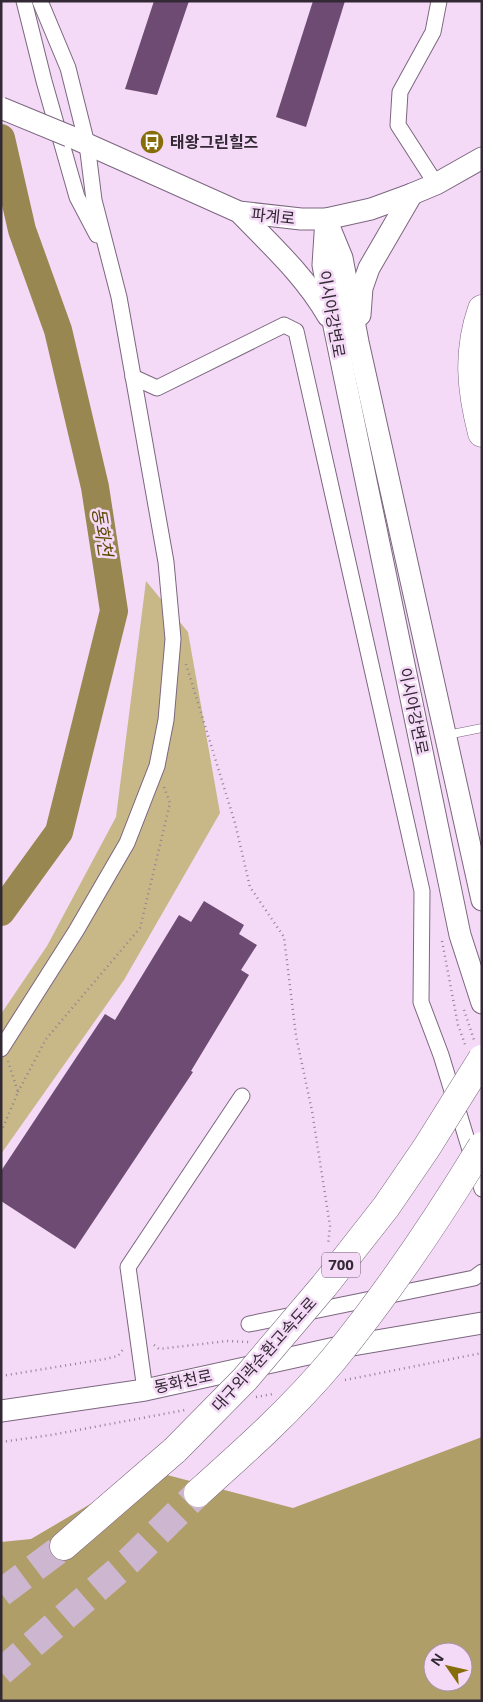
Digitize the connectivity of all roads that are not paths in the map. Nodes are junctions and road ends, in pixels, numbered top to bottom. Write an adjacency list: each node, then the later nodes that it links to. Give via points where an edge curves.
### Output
1 (24, 1): 11 (street, via 77,197)
2 (40, 1): 5 (street, via 68,68)
3 (439, 1): 7 (street, via 433,32 400,92 398,125)
4 (1, 108): 5 (main road, 파계로, bridge)
5 (78, 140): 9 (main road, 파계로); 11 (street)
6 (482, 158): 7 (main road, 파계로)
7 (436, 184): 8 (main road, 파계로)
8 (412, 194): 10 (main road, 파계로, via 371,209); 14 (main road, via 368,268 362,288)
9 (239, 212): 10 (main road, 파계로); 13 (main road, via 318,298)
10 (326, 219): 13 (main road, 이시아강변로, via 323,265); 14 (main road, 이시아강변로, via 342,258)
11 (110, 261): 15 (street)
12 (482, 309): 16 (highway, via 471,372 474,405)
13 (334, 326): 20 (main road, 이시아강변로, via 460,935)
14 (358, 342): 18 (main road, 이시아강변로)
15 (133, 377): 21 (street, via 166,562 174,639 166,720 157,766 127,842 76,931); 25 (street, via 157,388 284,325 296,331 422,891 422,1002)
16 (482, 433)
17 (482, 728): 18 (lane)
18 (445, 736): 19 (main road, 이시아강변로)
19 (482, 900)
20 (482, 1003)
21 (2, 1047)
22 (482, 1059): 32 (highway, 대구외곽순환고속도로 / 700, bridge, via 386,1207 245,1379 174,1450)
23 (242, 1096): 29 (street, via 128,1267)
24 (482, 1146): 31 (highway, bridge, via 393,1282 332,1361 238,1458)
25 (482, 1189)
26 (482, 1272): 28 (street, via 474,1278)
27 (482, 1323): 29 (main road, 동화천로, via 335,1348)
28 (249, 1324)
29 (145, 1390): 30 (main road, 동화천로)
30 (1, 1411)
31 (198, 1492)
32 (64, 1546)

